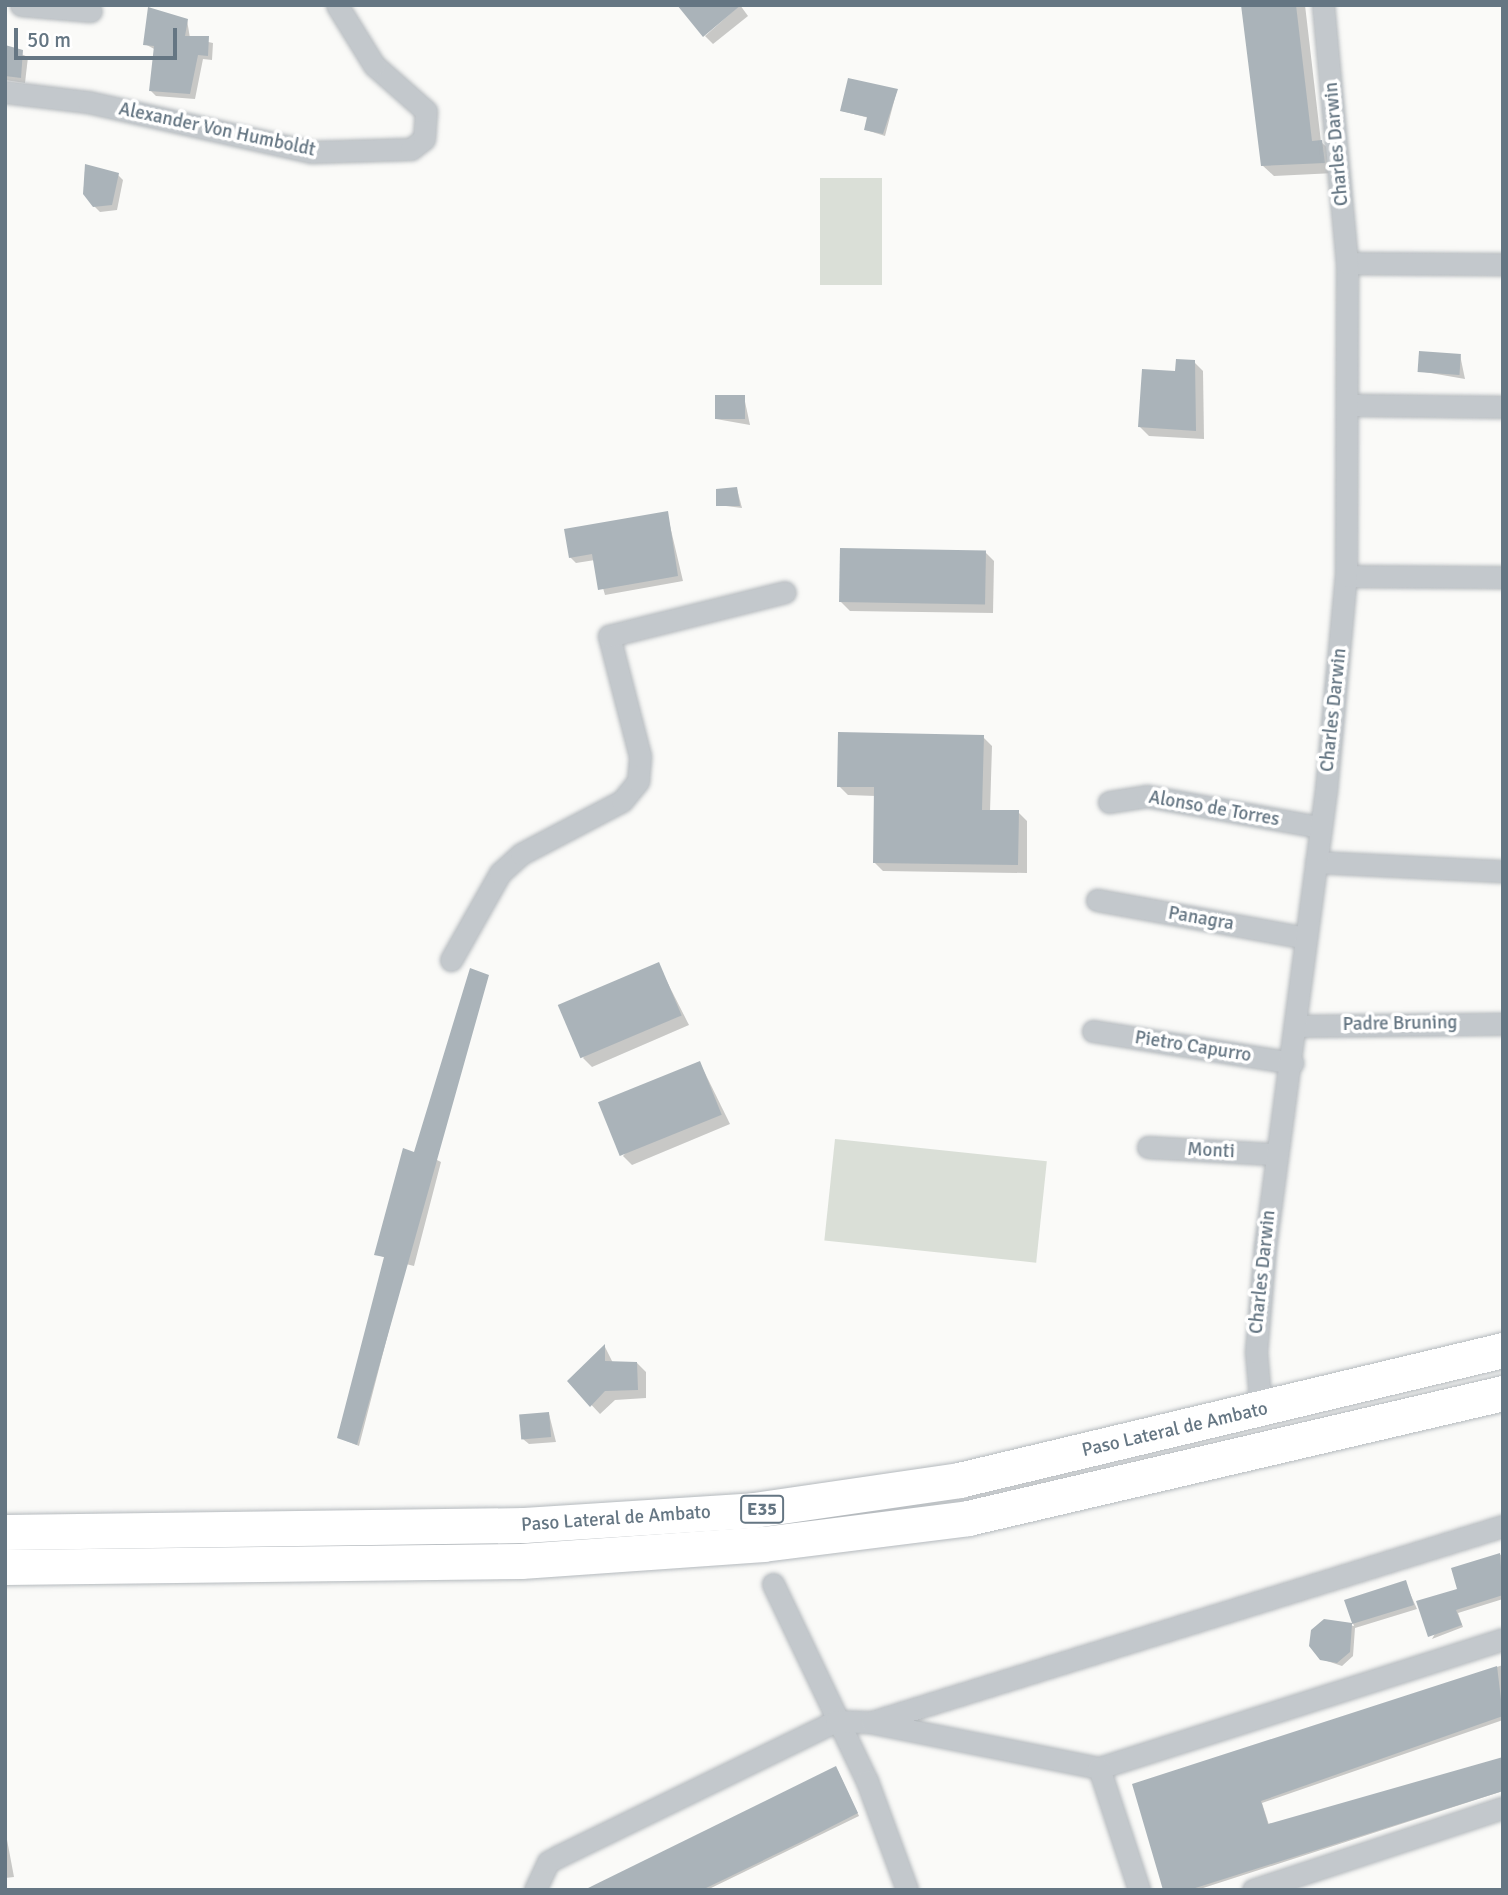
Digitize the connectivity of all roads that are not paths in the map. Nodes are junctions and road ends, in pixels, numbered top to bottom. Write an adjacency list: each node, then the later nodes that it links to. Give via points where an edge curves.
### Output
1 (20, 5): 4 (street)
2 (338, 5): 5 (street, Alexander Von Humboldt, via 374,65 426,111 424,139 411,149 311,152 88,102)
3 (1323, 5): 6 (street, Charles Darwin)
4 (91, 11)
5 (5, 92)
6 (1347, 263): 7 (street); 8 (street, Charles Darwin)
7 (1503, 264)
8 (1350, 405): 9 (street); 10 (street, Charles Darwin)
9 (1503, 407)
10 (1346, 576): 11 (street); 14 (street, Charles Darwin)
11 (1503, 578)
12 (785, 592): 19 (street, via 609,636 640,756 638,781 622,801 521,854 500,873)
13 (1109, 802): 14 (street, Alonso de Torres, via 1147,796)
14 (1319, 827): 15 (street, Charles Darwin)
15 (1316, 862): 16 (street); 18 (street, Charles Darwin)
16 (1503, 871)
17 (1097, 900): 18 (street, Panagra)
18 (1306, 938): 21 (street, Charles Darwin)
19 (451, 960)
20 (1503, 1024): 21 (street, Padre Bruning)
21 (1297, 1026): 23 (street, Charles Darwin)
22 (1093, 1031): 23 (street, Pietro Capurro)
23 (1292, 1063): 25 (street, Charles Darwin)
24 (1147, 1147): 25 (street, Monti)
25 (1275, 1154): 28 (street, Charles Darwin, via 1256,1352)
26 (1503, 1350): 28 (highway, Paso Lateral de Ambato / E35)
27 (1503, 1392): 31 (highway, Paso Lateral de Ambato / E35, via 968,1518 763,1544 521,1561)
28 (1261, 1410): 30 (highway, Paso Lateral de Ambato / E35, via 959,1480 754,1510 524,1525)
29 (1503, 1526): 35 (street)
30 (5, 1532)
31 (5, 1567)
32 (773, 1584): 34 (street)
33 (1503, 1639): 36 (street)
34 (836, 1721): 35 (street); 38 (street, via 548,1862); 39 (street, via 867,1781)
35 (872, 1722): 36 (street)
36 (1099, 1768): 40 (street)
37 (1503, 1808): 41 (street)
38 (535, 1890)
39 (907, 1890)
40 (1139, 1890)
41 (1253, 1890)

